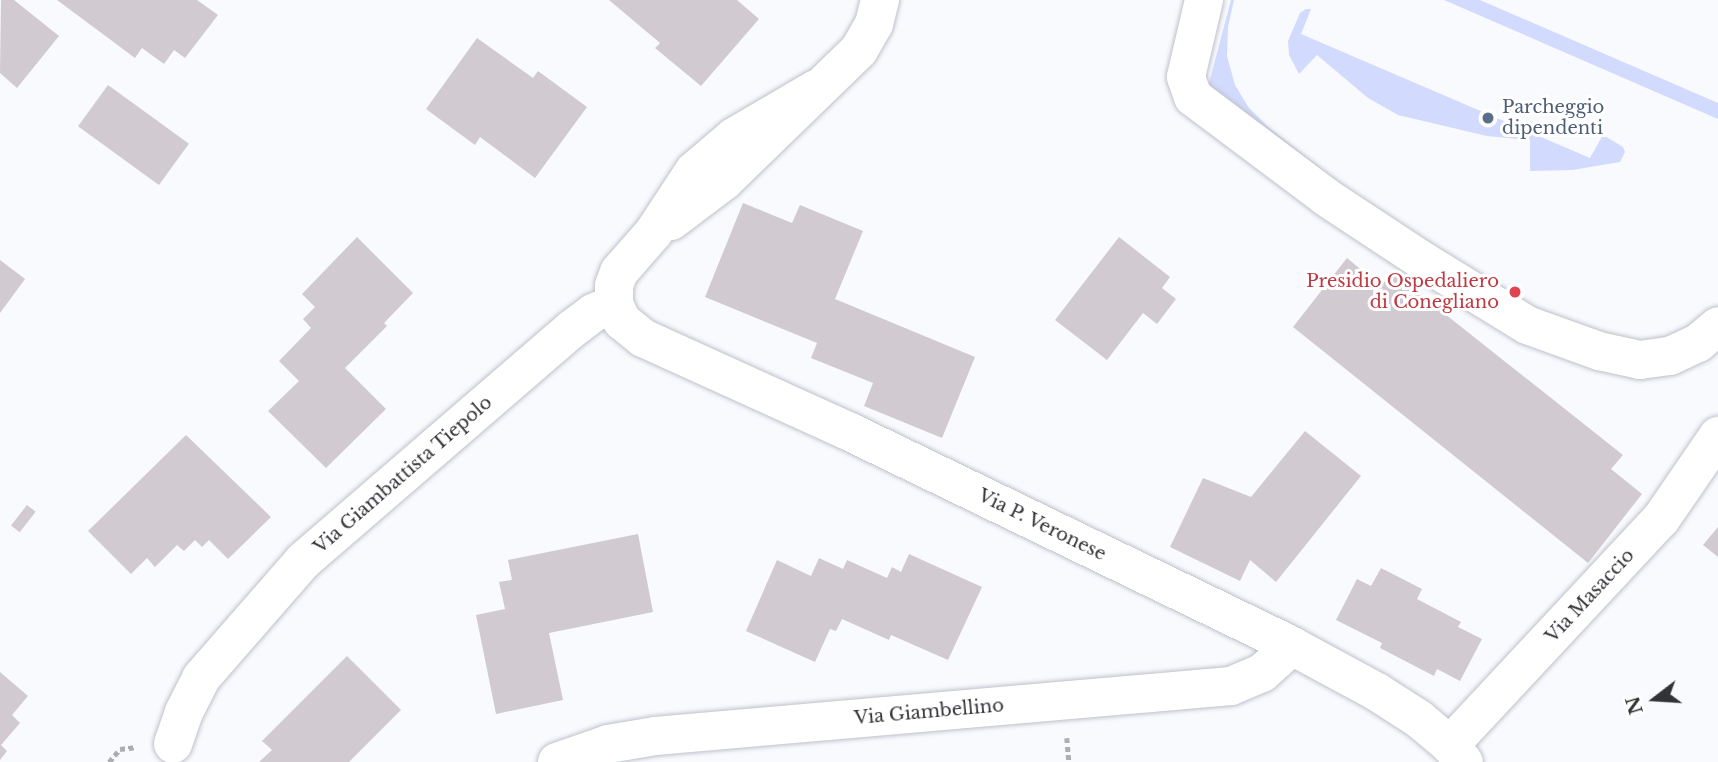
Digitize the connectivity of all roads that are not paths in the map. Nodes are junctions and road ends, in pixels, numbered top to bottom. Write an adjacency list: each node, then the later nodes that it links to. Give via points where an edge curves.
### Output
1 (880, 0): 3 (street, via 874,24 859,50 724,181 654,232 619,272)
2 (1204, 0): 4 (street, via 1186,77 1193,97 1326,197 1423,261 1527,325 1599,351 1640,360 1670,356 1698,343)
3 (614, 304): 6 (street, Via P. Veronese, via 622,321 643,338 848,431); 7 (street, Via Giambattista Tiepolo, via 572,329 303,561 201,678)
4 (1718, 326)
5 (1718, 436): 8 (street, Via Masaccio, via 1661,519)
6 (1292, 646): 8 (street, Via P. Veronese, via 1419,719); 9 (street, Via Giambellino, via 1278,663 1231,686 655,736 608,744)
7 (173, 744)
8 (1457, 753)
9 (558, 762)

